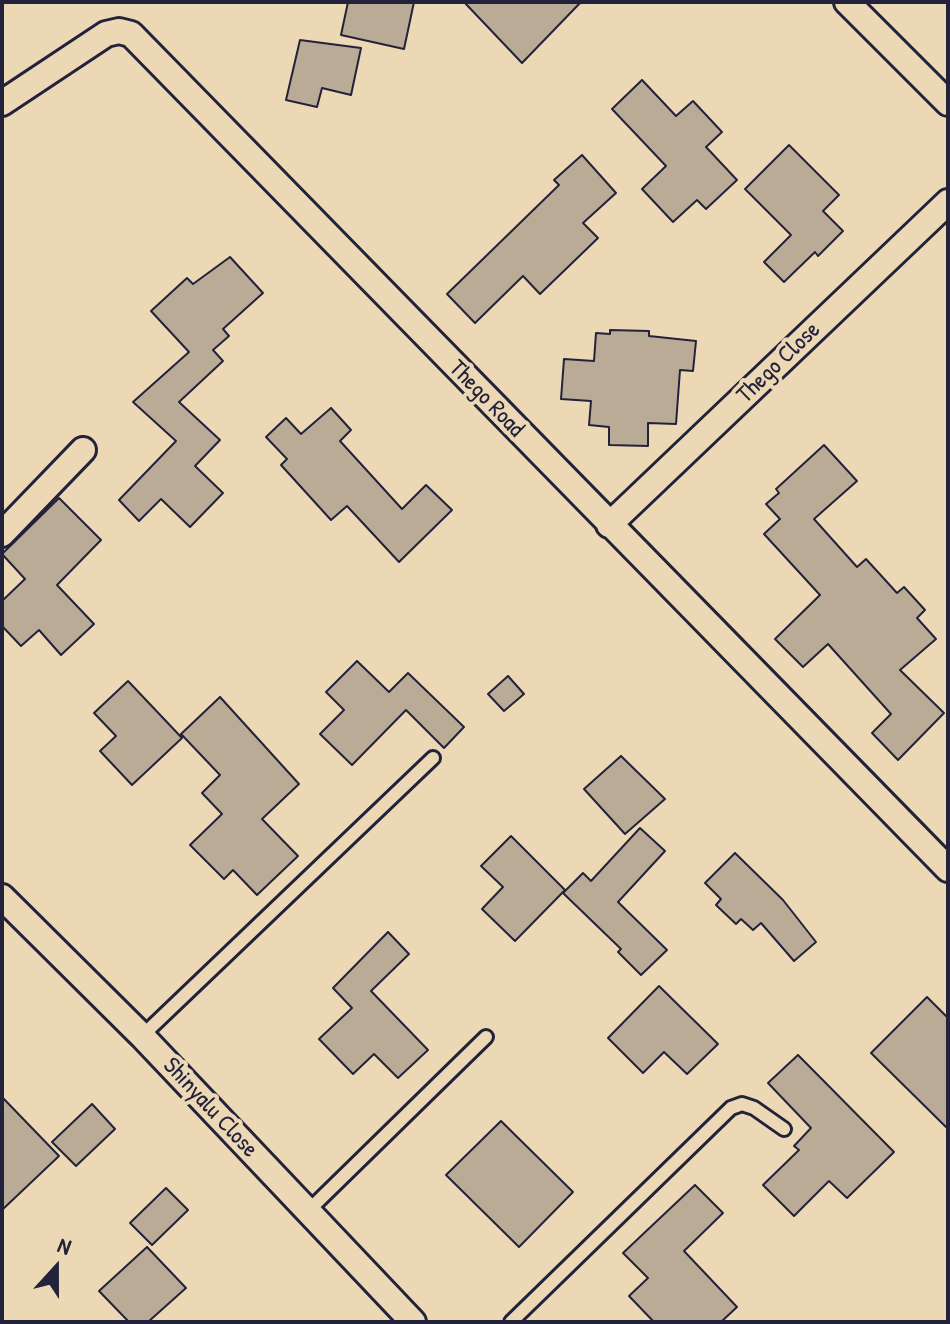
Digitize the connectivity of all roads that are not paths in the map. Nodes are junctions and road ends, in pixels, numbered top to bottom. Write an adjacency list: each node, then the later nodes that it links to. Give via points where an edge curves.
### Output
1 (847, 2): 3 (street)
2 (2, 103): 6 (street, Thego Road, via 106,34 131,34)
3 (948, 103)
4 (948, 202): 6 (street, Thego Close)
5 (83, 450): 7 (street)
6 (609, 525): 9 (street, Thego Road)
7 (2, 534)
8 (433, 758): 11 (lane)
9 (948, 869)
10 (2, 897): 11 (street, Shinyalu Close)
11 (142, 1036): 14 (street, Shinyalu Close)
12 (486, 1037): 14 (lane)
13 (784, 1129): 16 (lane, via 754,1108 731,1108)
14 (307, 1212): 15 (street, Shinyalu Close)
15 (413, 1322)
16 (511, 1322)

